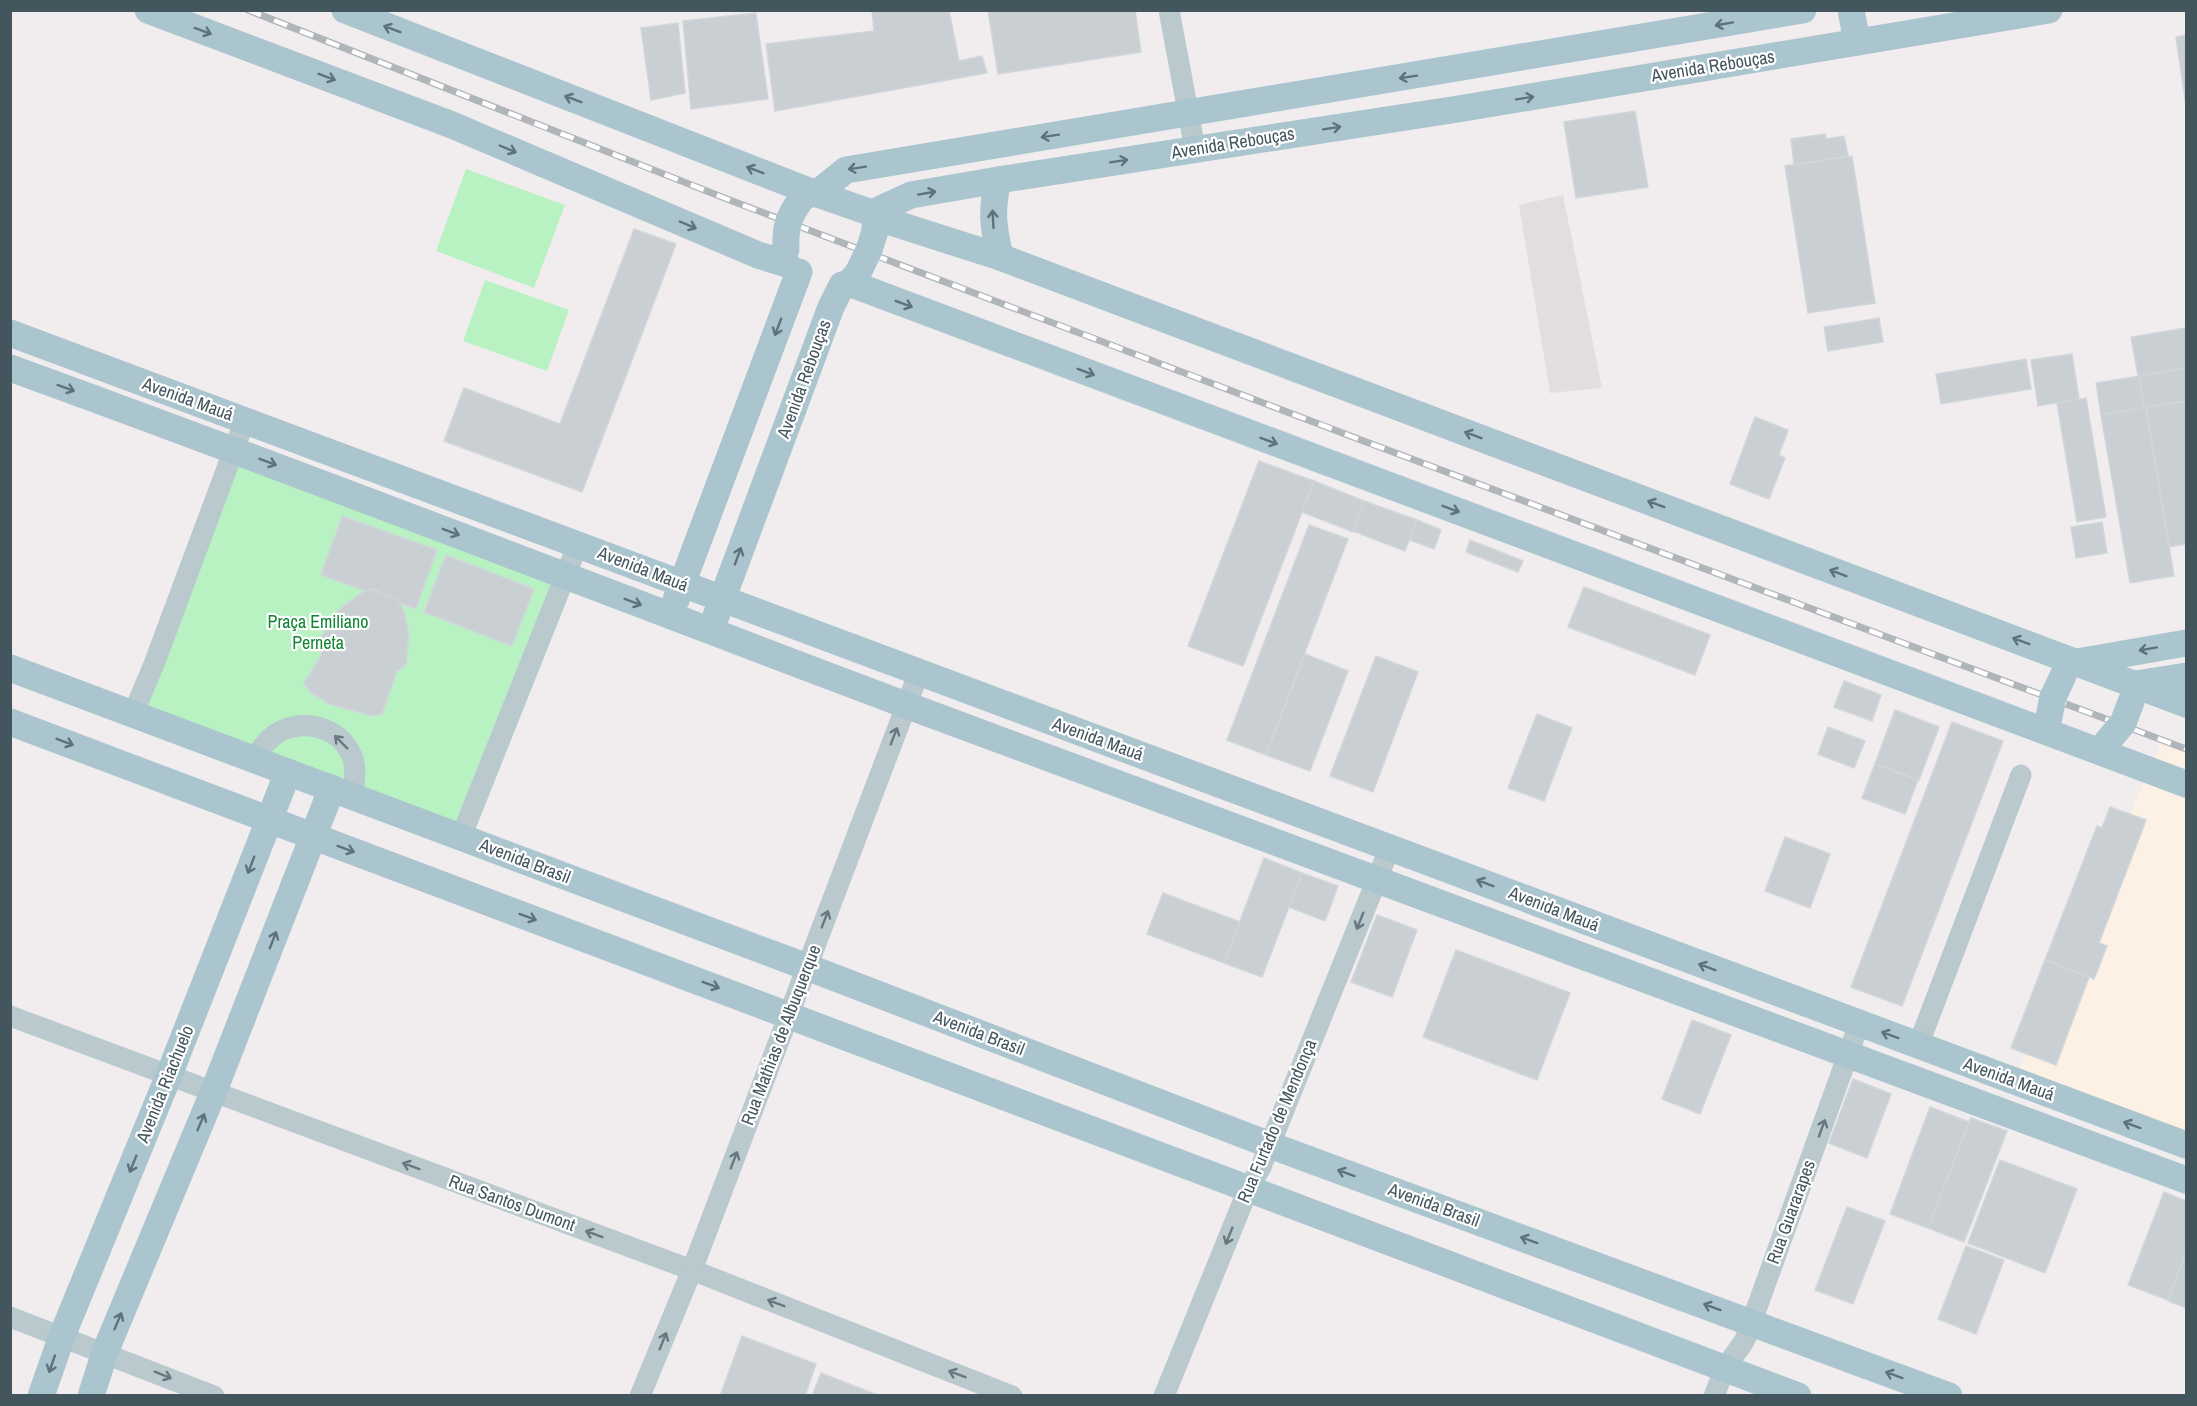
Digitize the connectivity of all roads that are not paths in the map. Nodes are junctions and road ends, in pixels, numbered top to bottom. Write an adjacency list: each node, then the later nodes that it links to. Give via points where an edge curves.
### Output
1 (148, 10): 16 (main road, one-way to 16, via 452,125 758,255)
2 (345, 10): 13 (main road, one-way to 2)
3 (1169, 10): 10 (street)
4 (1803, 10): 8 (main road, Avenida Rebouças, one-way to 8)
5 (1851, 10): 7 (main road)
6 (2049, 10): 7 (main road, Avenida Rebouças)
7 (1857, 42): 9 (main road, Avenida Rebouças, one-way to 7)
8 (1451, 69): 9 (main road); 10 (main road, Avenida Rebouças, one-way to 10)
9 (1458, 109): 11 (main road, Avenida Rebouças, one-way to 9)
10 (1189, 113): 11 (street); 13 (main road, Avenida Rebouças, one-way to 13, via 846,170)
11 (1195, 149): 12 (main road, Avenida Rebouças, one-way to 11)
12 (998, 180): 14 (main road, Avenida Rebouças, one-way to 12, via 911,195); 15 (main road, one-way to 12, via 993,223)
13 (809, 195): 14 (main road); 16 (main road, Avenida Rebouças, bridge, via 791,212 785,230)
14 (875, 221): 15 (main road); 17 (main road, Avenida Rebouças, bridge, via 869,250)
15 (1000, 257): 32 (main road, one-way to 15)
16 (791, 262): 17 (main road); 21 (main road, Avenida Rebouças, one-way to 21)
17 (850, 280): 22 (main road, Avenida Rebouças, via 831,307); 40 (main road, one-way to 40)
18 (10, 333): 20 (main road, Avenida Mauá)
19 (10, 368): 23 (main road, Avenida Mauá, one-way to 23)
20 (245, 420): 23 (street); 24 (main road, Avenida Mauá)
21 (741, 428): 22 (main road); 26 (main road, Avenida Rebouças)
22 (781, 442): 27 (main road, Avenida Rebouças, one-way to 22)
23 (234, 449): 25 (main road, Avenida Mauá, one-way to 25); 38 (street)
24 (578, 544): 25 (street); 26 (main road, Avenida Mauá)
25 (565, 575): 28 (main road, Avenida Mauá, one-way to 28); 49 (street)
26 (682, 584): 27 (main road, Avenida Mauá); 28 (main road, Avenida Rebouças)
27 (723, 599): 29 (main road, Avenida Rebouças); 33 (main road, Avenida Mauá)
28 (670, 615): 29 (main road, Avenida Mauá)
29 (711, 631): 37 (main road, Avenida Mauá)
30 (2187, 643): 32 (main road, one-way to 32)
31 (10, 668): 38 (main road, Avenida Brasil)
32 (2069, 669): 35 (main road); 40 (main road, bridge, via 2053,697)
33 (919, 672): 37 (street, Rua Mathias de Albuquerque); 50 (main road, Avenida Mauá)
34 (2187, 676): 35 (main road)
35 (2133, 693): 36 (main road); 41 (main road, bridge, via 2123,723)
36 (2187, 704)
37 (906, 705): 51 (main road, Avenida Mauá); 52 (street, Rua Mathias de Albuquerque, one-way to 37)
38 (133, 714): 42 (main road, Avenida Brasil)
39 (10, 722): 47 (main road, one-way to 47)
40 (2049, 725): 41 (main road)
41 (2102, 746): 45 (main road)
42 (253, 759): 43 (main road, Avenida Brasil); 46 (street, one-way to 42, via 355,777 354,760 345,743 326,729 305,725 282,730 266,741)
43 (288, 772): 46 (main road, Avenida Brasil); 47 (main road, Avenida Riachuelo)
44 (2021, 775): 56 (street)
45 (2187, 784)
46 (342, 792): 48 (main road); 49 (main road, Avenida Brasil)
47 (269, 820): 48 (main road); 58 (main road, Avenida Riachuelo, one-way to 58)
48 (312, 837): 53 (main road, one-way to 53); 59 (main road, one-way to 48)
49 (461, 837): 52 (main road, Avenida Brasil)
50 (1390, 847): 51 (street, Rua Furtado de Mendonça); 55 (main road, Avenida Mauá, one-way to 50)
51 (1377, 880): 57 (main road, Avenida Mauá); 60 (street, Rua Furtado de Mendonça, one-way to 60)
52 (807, 968): 53 (street, Rua Mathias de Albuquerque); 60 (main road, Avenida Brasil)
53 (789, 1014): 63 (main road); 64 (street, Rua Mathias de Albuquerque, one-way to 53)
54 (10, 1016): 58 (street, Rua Santos Dumont)
55 (1859, 1024): 56 (main road, Avenida Mauá, one-way to 55); 57 (street, Rua Guararapes)
56 (1918, 1046): 61 (main road, Avenida Mauá, one-way to 56)
57 (1849, 1053): 62 (main road, Avenida Mauá); 66 (street, Rua Guararapes, one-way to 57)
58 (169, 1075): 59 (street, Rua Santos Dumont); 67 (main road, Avenida Riachuelo, one-way to 67)
59 (213, 1093): 64 (street, Rua Santos Dumont, one-way to 59); 68 (main road, one-way to 59)
60 (1270, 1145): 63 (street, Rua Furtado de Mendonça); 66 (main road, Avenida Brasil, one-way to 60)
61 (2187, 1145)
62 (2187, 1180)
63 (1249, 1187): 69 (main road); 75 (street, Rua Furtado de Mendonça, one-way to 75)
64 (692, 1270): 73 (street, Rua Mathias de Albuquerque, one-way to 64); 74 (street, Rua Santos Dumont, one-way to 64)
65 (10, 1317): 67 (street)
66 (1752, 1322): 69 (street, Rua Guararapes); 78 (main road, Avenida Brasil, one-way to 66)
67 (62, 1336): 68 (street); 70 (main road, Avenida Riachuelo, one-way to 70)
68 (105, 1352): 71 (main road); 72 (street, one-way to 72)
69 (1725, 1368): 76 (street, Rua Guararapes); 77 (main road)
70 (41, 1395)
71 (91, 1395)
72 (214, 1395)
73 (640, 1395)
74 (1012, 1395)
75 (1164, 1395)
76 (1714, 1395)
77 (1798, 1395)
78 (1949, 1395)

